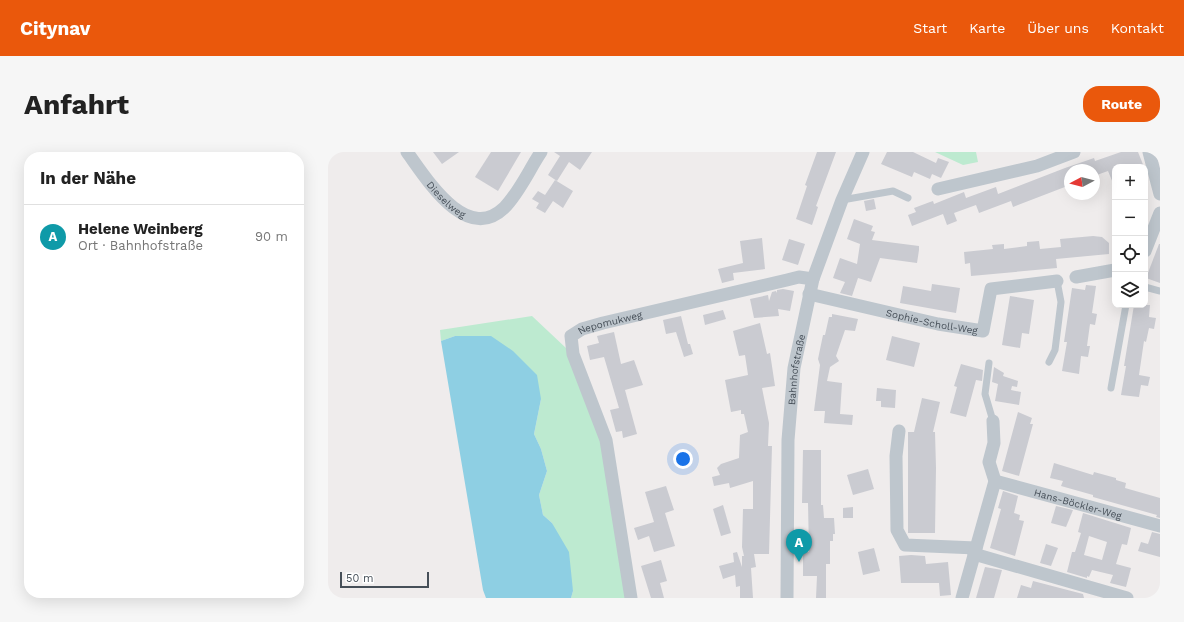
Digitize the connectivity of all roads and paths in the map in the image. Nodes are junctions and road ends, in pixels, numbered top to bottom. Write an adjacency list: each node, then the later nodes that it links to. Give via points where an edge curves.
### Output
1 (407, 152): 2 (street, Dieselweg, via 438,193 454,208 472,219 488,218 503,209)
2 (541, 152)
3 (863, 152): 9 (street, Bahnhofstraße)
4 (1074, 152): 6 (street, via 1037,166)
5 (1149, 152): 7 (street)
6 (938, 189)
7 (1160, 194)
8 (908, 198): 9 (lane, via 893,191)
9 (842, 200): 14 (street, Bahnhofstraße)
10 (1160, 214): 11 (street)
11 (1148, 244)
12 (1112, 271): 13 (street)
13 (1076, 277)
14 (813, 279): 18 (street, Bahnhofstraße); 28 (street, Nepomukweg, via 787,280 603,323 582,329 571,336 574,354 606,440)
15 (1057, 281): 18 (street, Sophie-Scholl-Weg, via 990,289 983,331 938,324); 20 (lane, Sophie-Scholl-Weg, via 1061,302 1055,350)
16 (1148, 288): 17 (lane)
17 (1160, 291)
18 (809, 294): 29 (street, Bahnhofstraße, via 794,368 788,440)
19 (1125, 308): 22 (lane)
20 (1049, 362)
21 (989, 363): 23 (lane, via 985,394)
22 (1110, 388)
23 (993, 422): 25 (street, via 994,443 989,462)
24 (899, 431): 27 (street, via 896,456 897,530 905,545)
25 (995, 481): 26 (street, Hans-Böckler-Weg); 27 (street)
26 (1160, 526)
27 (975, 551): 30 (street); 31 (street)
28 (631, 598)
29 (786, 598)
30 (962, 598)
31 (1127, 598)

